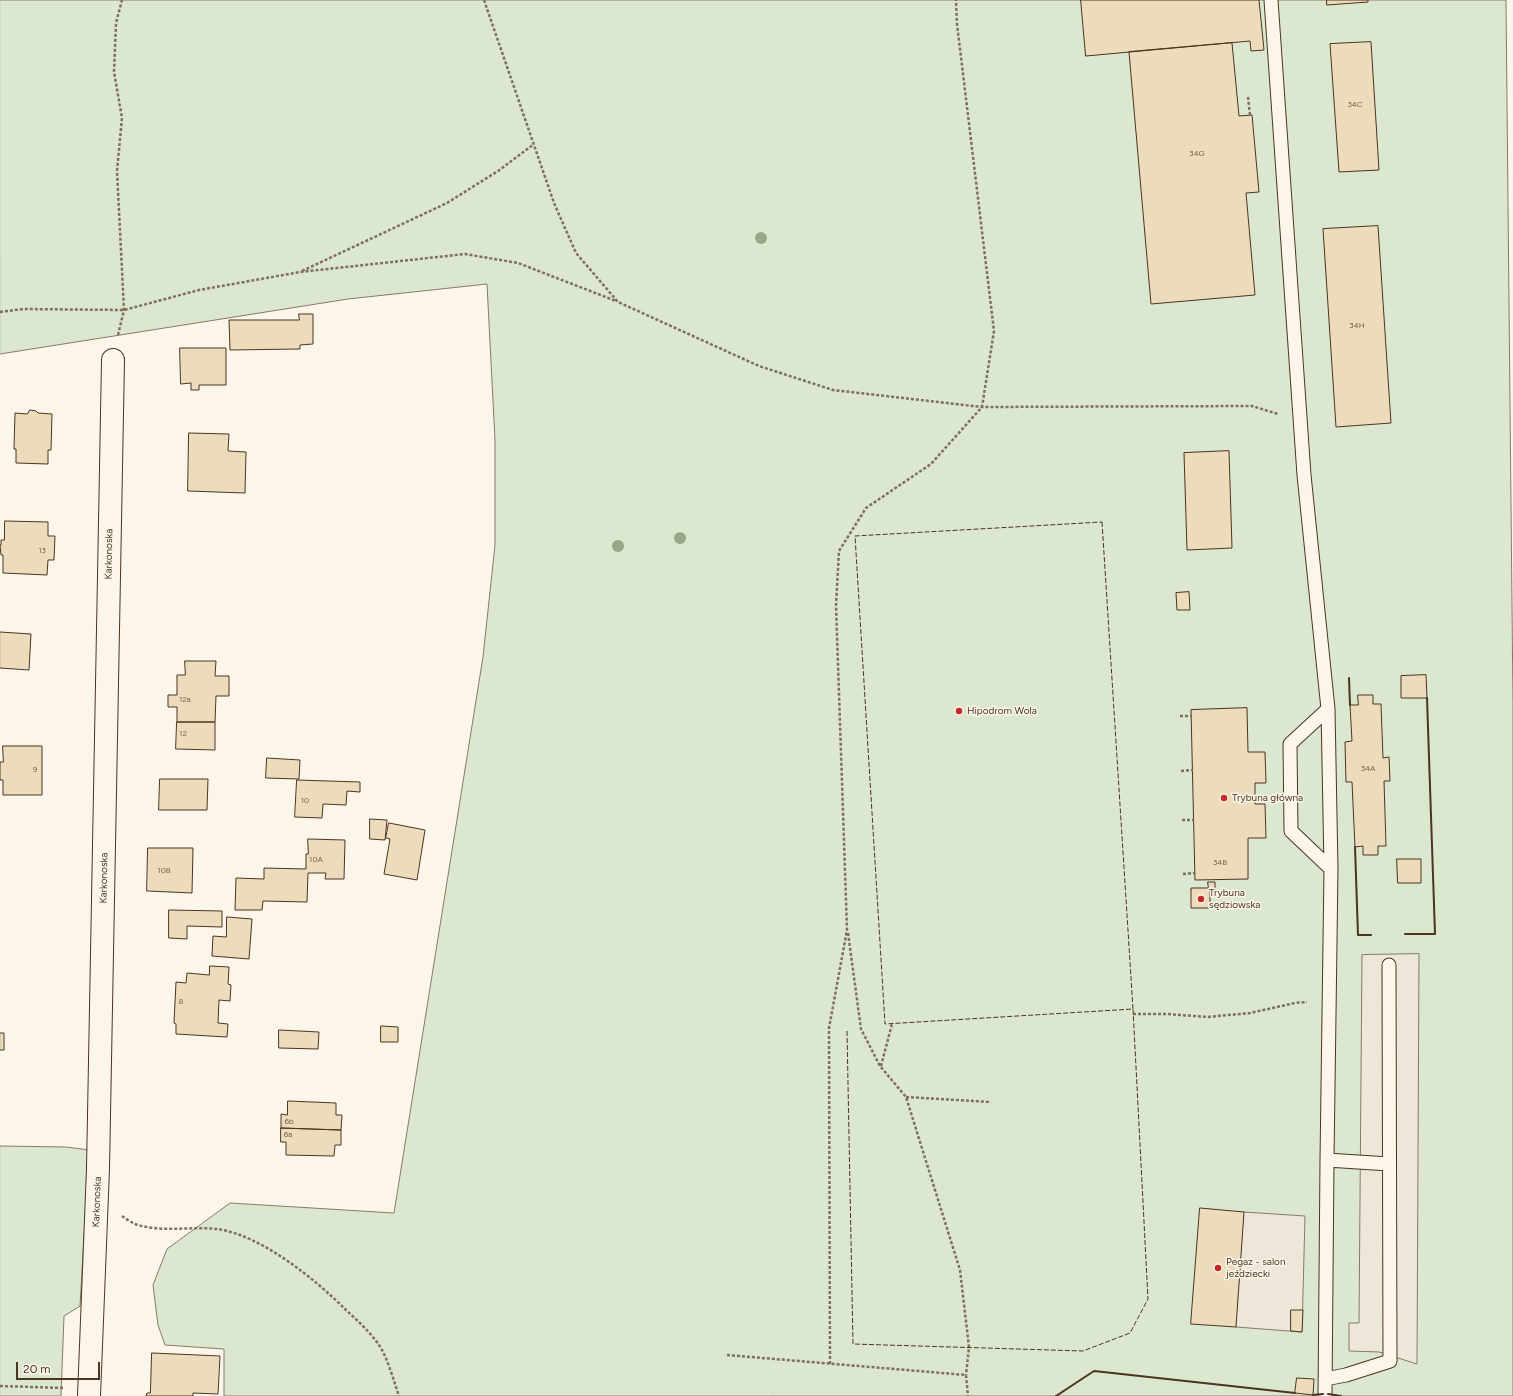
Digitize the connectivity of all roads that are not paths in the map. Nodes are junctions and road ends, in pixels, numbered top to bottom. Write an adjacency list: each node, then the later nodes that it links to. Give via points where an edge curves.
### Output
1 (1271, 0): 3 (lane, via 1304,475)
2 (113, 360): 9 (street, Karkonoska, via 98,1195)
3 (1328, 709): 4 (lane); 4 (lane, via 1290,744 1291,831)
4 (1331, 869): 6 (lane)
5 (1389, 965): 7 (lane)
6 (1327, 1160): 7 (lane); 8 (lane)
7 (1389, 1164): 8 (lane, via 1390,1361)
8 (1325, 1379): 10 (lane)
9 (89, 1392)
10 (1325, 1396)

